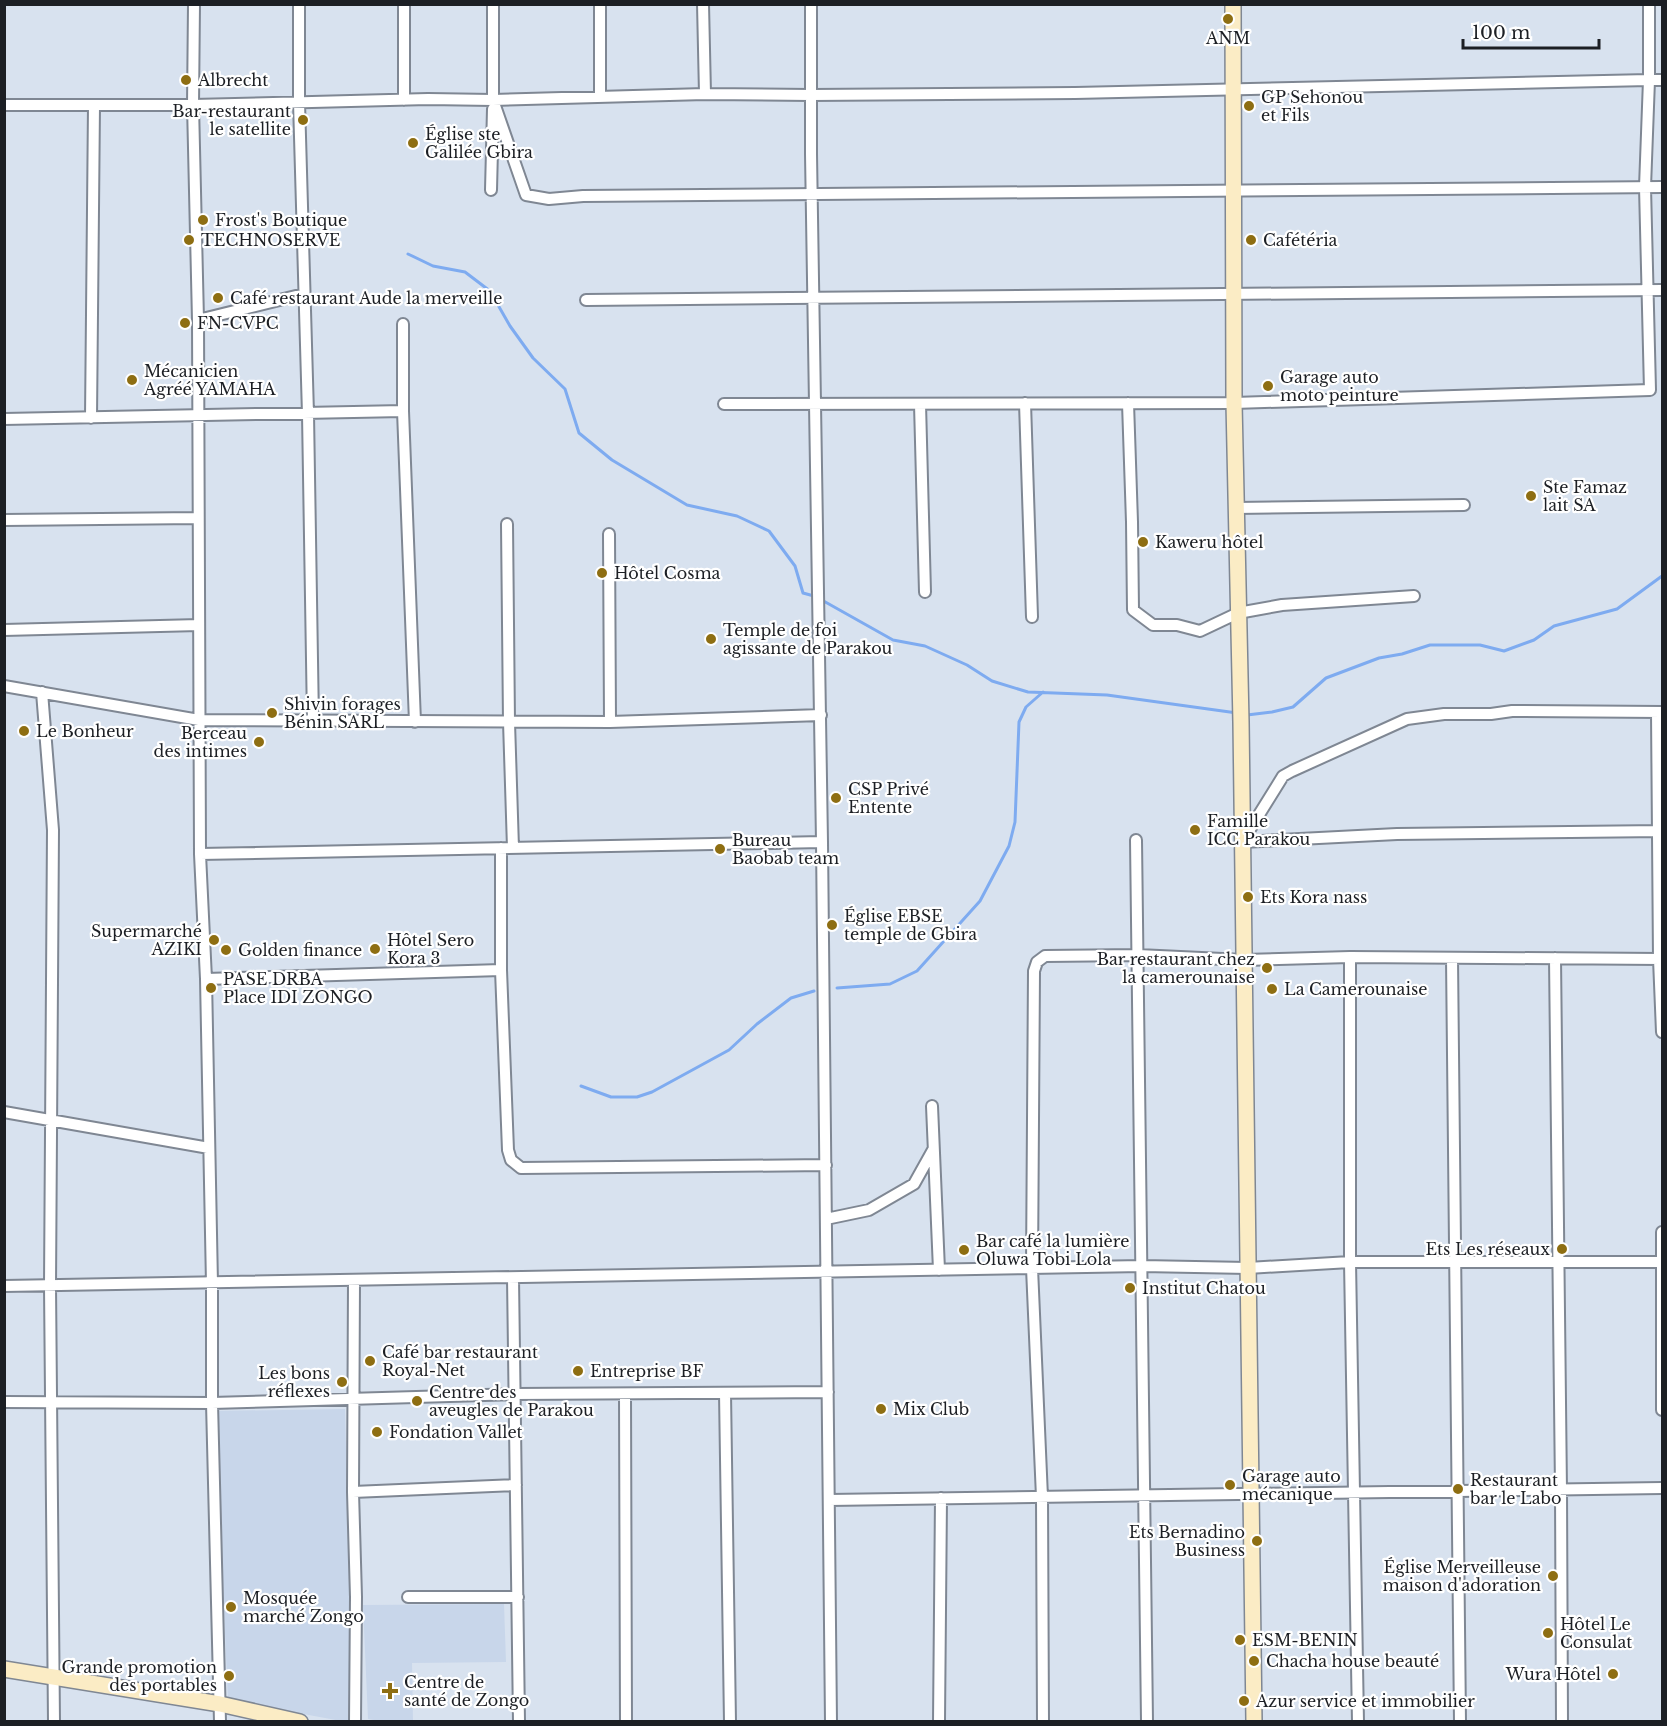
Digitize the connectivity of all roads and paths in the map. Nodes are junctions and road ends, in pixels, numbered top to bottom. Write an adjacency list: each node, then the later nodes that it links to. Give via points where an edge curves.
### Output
1 (194, 4): 21 (street)
2 (299, 4): 18 (street)
3 (404, 4): 16 (street)
4 (493, 4): 17 (street)
5 (600, 4): 15 (street)
6 (703, 4): 13 (street)
7 (812, 4): 14 (street)
8 (1233, 4): 12 (street)
9 (1649, 4): 10 (street)
10 (1648, 80): 11 (street); 12 (street); 22 (street)
11 (1662, 80)
12 (1234, 89): 14 (street); 25 (street)
13 (705, 94): 14 (street); 15 (street)
14 (812, 95): 26 (street)
15 (600, 96): 17 (street)
16 (404, 100): 17 (street); 18 (street)
17 (494, 100): 24 (street); 26 (street, via 526,195 549,199)
18 (299, 102): 21 (street); 29 (street)
19 (4, 105): 20 (street)
20 (94, 105): 21 (street); 44 (street)
21 (193, 105): 33 (street)
22 (1645, 187): 23 (street); 25 (street); 27 (street)
23 (1662, 187)
24 (492, 190)
25 (1234, 190): 26 (street); 30 (street)
26 (812, 194): 31 (street)
27 (1648, 290): 28 (street); 30 (street); 36 (street, via 1650,390)
28 (1662, 290)
29 (304, 294): 33 (street); 42 (street)
30 (1233, 294): 31 (street); 36 (street)
31 (814, 298): 32 (street); 38 (street)
32 (586, 300)
33 (198, 320): 43 (street)
34 (403, 324): 41 (street)
35 (1128, 403): 36 (street); 40 (street); 54 (street, via 1133,610 1153,625 1177,625 1200,631)
36 (1234, 403): 47 (street)
37 (724, 404): 38 (street)
38 (814, 404): 39 (street); 61 (street)
39 (920, 404): 40 (street); 52 (street)
40 (1025, 404): 55 (street)
41 (403, 411): 42 (street); 64 (street)
42 (308, 414): 43 (street); 63 (street)
43 (198, 416): 44 (street); 48 (street)
44 (91, 418): 45 (street)
45 (4, 419)
46 (1464, 505): 47 (street)
47 (1236, 508): 54 (street)
48 (198, 518): 49 (street); 56 (street)
49 (4, 520)
50 (507, 524): 65 (street)
51 (609, 534): 66 (street)
52 (926, 592)
53 (1414, 596): 54 (street, via 1282,605)
54 (1238, 614): 70 (street)
55 (1032, 617)
56 (199, 625): 57 (street); 62 (street)
57 (4, 630)
58 (4, 686): 59 (street)
59 (42, 692): 62 (street); 85 (street, via 53,830)
60 (1660, 712): 67 (street); 70 (street, via 1512,711 1407,719 1283,776)
61 (821, 715): 66 (street); 69 (street)
62 (199, 720): 63 (street); 73 (street)
63 (313, 722): 64 (street)
64 (415, 722): 65 (street)
65 (509, 722): 66 (street); 72 (street)
66 (610, 722)
67 (1660, 831): 70 (street, via 1397,834); 78 (street)
68 (1136, 840): 74 (street)
69 (822, 842): 72 (street); 88 (street)
70 (1242, 842): 79 (street)
71 (501, 848): 72 (street); 73 (street); 80 (street)
72 (513, 848)
73 (200, 854): 81 (street)
74 (1138, 955): 79 (street); 95 (street); 96 (street, via 1045,956 1037,962)
75 (1350, 957): 76 (street); 79 (street); 91 (street)
76 (1452, 957): 77 (street); 93 (street)
77 (1555, 958): 78 (street); 94 (street)
78 (1661, 959): 82 (street)
79 (1244, 960): 97 (street)
80 (501, 970): 81 (street); 88 (street, via 508,1150 511,1160 521,1168)
81 (206, 979): 86 (street)
82 (1662, 1032)
83 (932, 1106): 87 (street)
84 (4, 1113): 85 (street)
85 (51, 1121): 86 (street); 104 (street)
86 (209, 1148): 102 (street)
87 (934, 1150): 89 (street, via 914,1184 869,1210); 98 (street)
88 (826, 1165): 89 (street)
89 (826, 1219): 99 (street)
90 (1662, 1232): 92 (street)
91 (1350, 1262): 93 (street); 97 (street); 119 (street)
92 (1662, 1262): 94 (street); 113 (street)
93 (1454, 1263): 94 (street); 117 (street)
94 (1559, 1263): 116 (street)
95 (1142, 1266): 96 (street); 97 (street); 121 (street)
96 (1032, 1268): 98 (street); 122 (street)
97 (1248, 1268): 120 (street)
98 (939, 1270): 99 (street)
99 (827, 1272): 100 (street); 105 (street)
100 (513, 1278): 101 (street); 107 (street)
101 (354, 1281): 102 (street); 109 (street)
102 (213, 1284): 104 (street); 112 (street)
103 (4, 1286): 104 (street)
104 (50, 1286): 110 (street)
105 (828, 1392): 106 (street); 124 (street)
106 (725, 1393): 108 (street); 136 (street)
107 (515, 1394): 108 (street); 109 (street); 114 (street)
108 (625, 1394): 135 (street)
109 (353, 1398): 112 (street); 118 (street)
110 (52, 1401): 111 (street); 112 (street); 128 (street)
111 (4, 1402)
112 (213, 1403): 129 (street)
113 (1662, 1410)
114 (516, 1485): 118 (street); 126 (street)
115 (1662, 1488): 116 (street)
116 (1562, 1490): 117 (street); 144 (street)
117 (1458, 1491): 119 (street); 143 (street)
118 (353, 1492): 133 (street)
119 (1356, 1492): 120 (street); 142 (street)
120 (1251, 1494): 121 (street); 141 (street)
121 (1145, 1496): 122 (street); 140 (street)
122 (1042, 1497): 123 (street); 139 (street)
123 (941, 1498): 124 (street); 138 (street)
124 (829, 1500): 137 (street)
125 (408, 1597): 126 (street)
126 (518, 1597): 134 (street)
127 (4, 1669): 128 (street)
128 (54, 1678): 129 (street); 130 (street)
129 (220, 1704): 131 (street); 132 (street)
130 (54, 1722)
131 (220, 1722)
132 (300, 1722)
133 (355, 1722)
134 (519, 1722)
135 (626, 1722)
136 (730, 1722)
137 (831, 1722)
138 (939, 1722)
139 (1043, 1722)
140 (1147, 1722)
141 (1254, 1722)
142 (1358, 1722)
143 (1460, 1722)
144 (1562, 1722)

